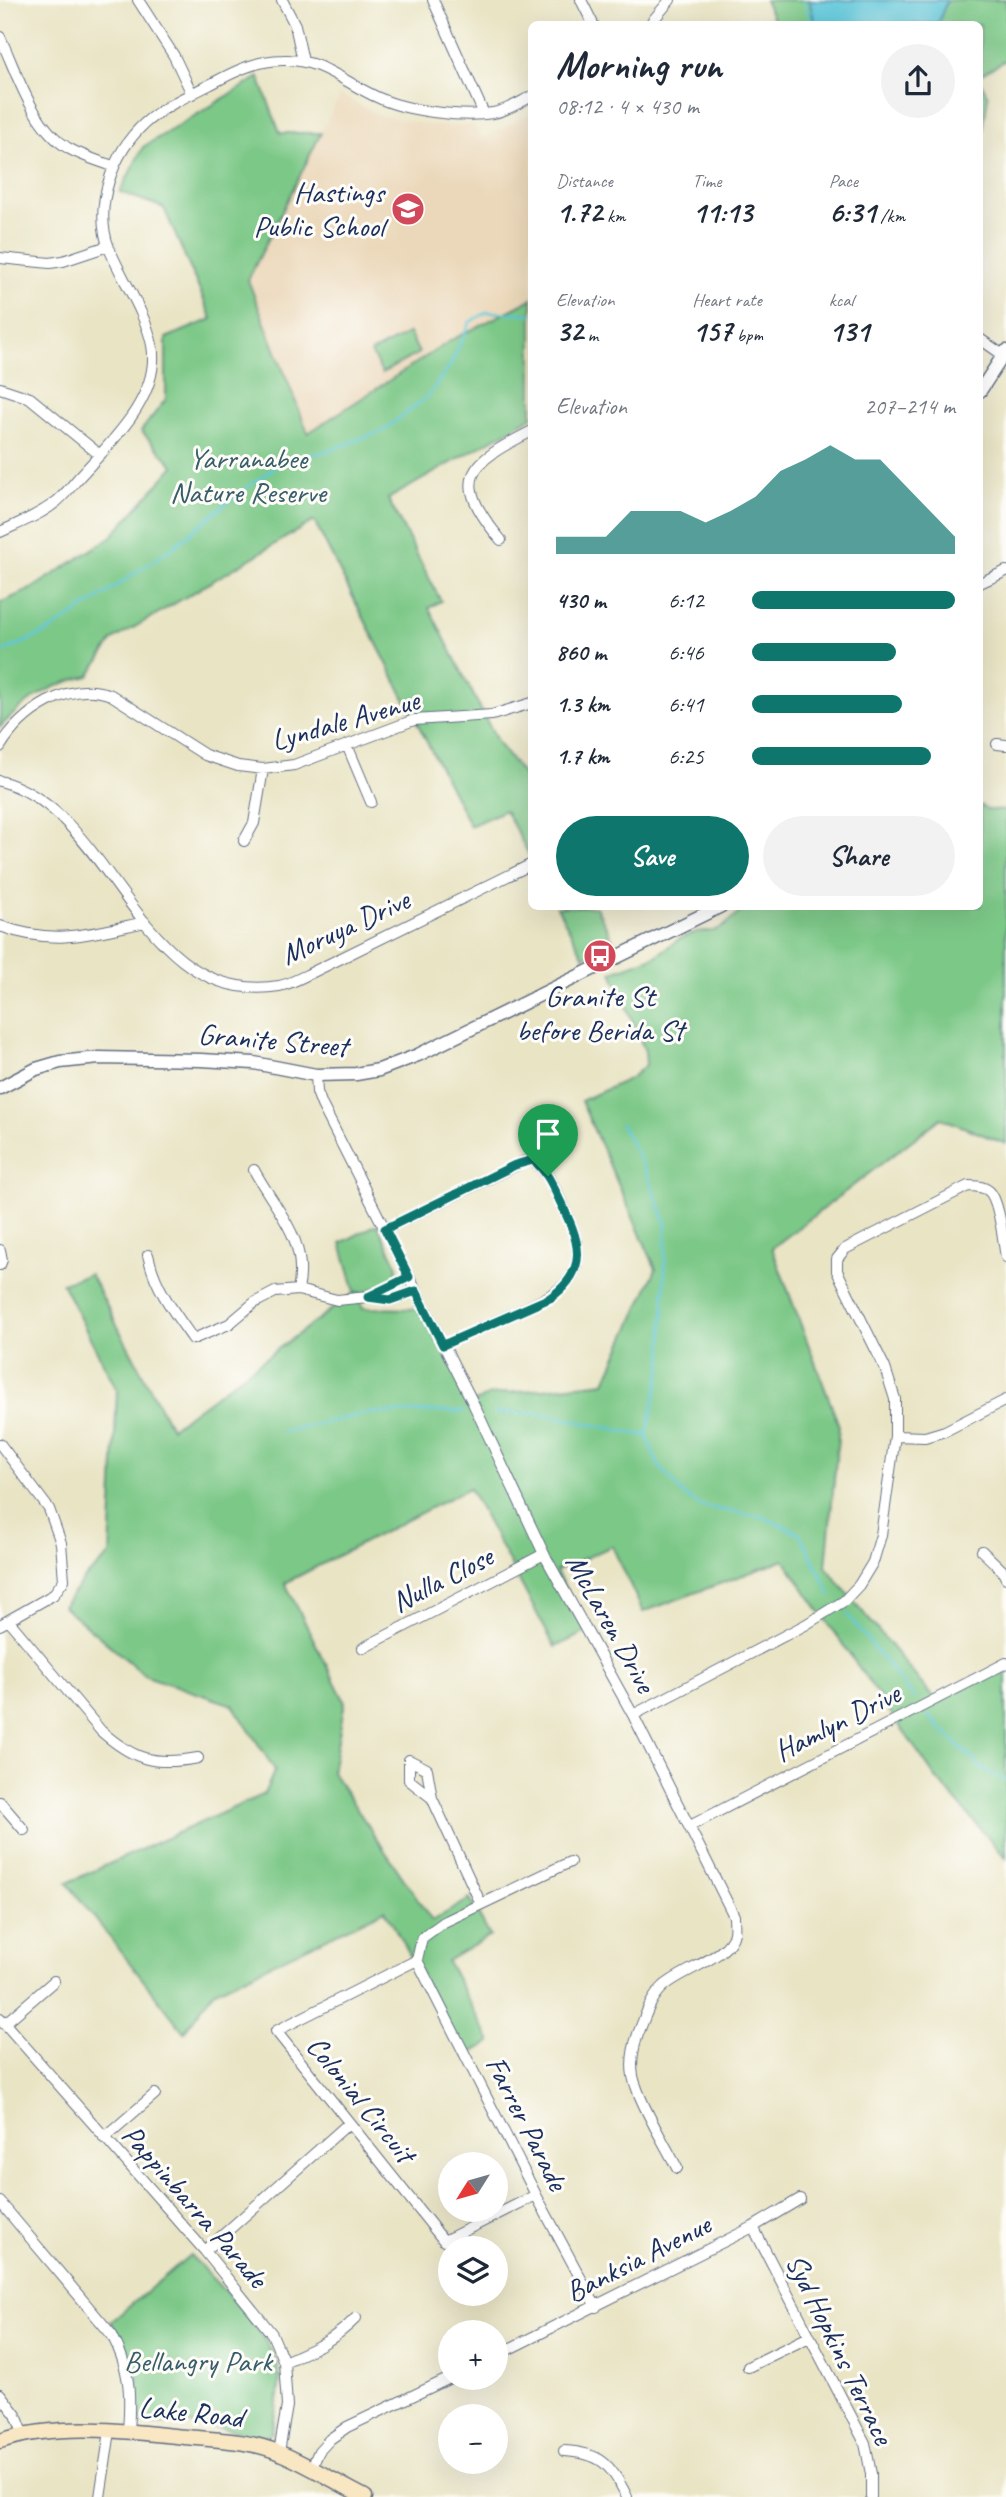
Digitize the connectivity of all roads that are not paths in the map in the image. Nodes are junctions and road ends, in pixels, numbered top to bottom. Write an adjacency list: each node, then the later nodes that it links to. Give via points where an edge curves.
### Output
1 (138, 0): 10 (street)
2 (282, 0): 9 (street, via 295,25)
3 (433, 0): 12 (street)
4 (581, 0): 6 (street)
5 (670, 0): 7 (street)
6 (592, 21)
7 (652, 21)
8 (0, 37): 13 (street, via 34,110 49,131 66,147)
9 (303, 61): 10 (street, via 260,62); 12 (street, via 329,69 396,105)
10 (192, 94): 13 (street, via 145,123)
11 (528, 98): 12 (street)
12 (484, 114)
13 (113, 166): 14 (street, via 105,209)
14 (108, 246): 15 (street, via 50,263); 21 (street, via 148,330 152,361 136,410)
15 (0, 258)
16 (983, 341): 17 (street)
17 (1004, 353): 18 (street)
18 (983, 386)
19 (0, 388): 21 (street, via 30,398)
20 (528, 433): 23 (street, via 494,451 475,468 475,503)
21 (100, 455): 22 (street, via 57,501)
22 (0, 532)
23 (501, 540)
24 (1006, 571): 25 (street)
25 (983, 582)
26 (528, 704): 27 (street, Lyndale Avenue, via 492,715 414,720)
27 (347, 745): 29 (street, Lyndale Avenue, via 294,765); 31 (street)
28 (0, 747): 29 (street, Lyndale Avenue, via 41,707 70,693 100,691 205,755)
29 (263, 769): 32 (street, via 254,823)
30 (0, 781): 35 (street, Moruya Drive, via 54,810)
31 (371, 802)
32 (244, 841)
33 (528, 866): 35 (street, Moruya Drive, via 282,985 254,988 212,979 168,949)
34 (714, 910): 37 (street, Granite Street, via 398,1064 356,1074)
35 (145, 922): 36 (street, via 69,938 36,937)
36 (0, 926)
37 (316, 1075): 38 (street, Granite Street, via 254,1063 99,1058 36,1069); 40 (street, McLaren Drive, via 322,1105)
38 (0, 1088)
39 (254, 1170): 46 (street, via 299,1248 302,1274)
40 (385, 1229): 45 (street, McLaren Drive); 49 (street, via 525,1161 533,1160 548,1176 577,1238 577,1261 569,1280 550,1298)
41 (0, 1250): 44 (street)
42 (148, 1255): 46 (street, via 161,1293 193,1339 229,1324 264,1297)
43 (1006, 1257): 51 (street, via 995,1199 977,1185 845,1249 837,1259 837,1271 885,1368 895,1399)
44 (0, 1265)
45 (409, 1277): 47 (street, McLaren Drive); 48 (street)
46 (298, 1290): 48 (street, via 337,1300)
47 (416, 1291): 48 (street, via 390,1300); 49 (street, McLaren Drive)
48 (368, 1297)
49 (443, 1345): 54 (street, McLaren Drive)
50 (1006, 1400): 51 (street, via 945,1431 925,1437)
51 (895, 1436): 59 (street, via 881,1535 873,1562 859,1585 844,1601 805,1625)
52 (0, 1444): 56 (street, via 49,1509 61,1543 64,1580 53,1595)
53 (982, 1550): 55 (street)
54 (544, 1554): 57 (street, Nulla Close); 59 (street, McLaren Drive)
55 (1006, 1578)
56 (4, 1623): 60 (street, via 117,1745 154,1761)
57 (363, 1648)
58 (1006, 1663): 63 (street, Hamlyn Drive)
59 (634, 1715): 63 (street, McLaren Drive)
60 (198, 1758)
61 (432, 1798): 66 (street)
62 (0, 1802): 64 (street)
63 (690, 1826): 73 (street, McLaren Drive, via 734,1916 734,1934 726,1947 661,1989 650,2004 631,2066 636,2086)
64 (24, 1830)
65 (570, 1862): 66 (street)
66 (481, 1904): 67 (street, via 422,1938)
67 (417, 1960): 71 (street, Colonial Circuit, via 276,2031); 74 (street, Farrer Parade)
68 (54, 1981): 69 (street)
69 (2, 2021): 72 (street, Pappinbarra Parade)
70 (155, 2094): 72 (street)
71 (349, 2123): 74 (street, Colonial Circuit, via 444,2241); 78 (street)
72 (104, 2138): 78 (street, Pappinbarra Parade)
73 (677, 2168)
74 (536, 2195): 79 (street, Farrer Parade)
75 (800, 2199): 77 (street, Banksia Avenue)
76 (0, 2202): 88 (street, via 112,2335 129,2378)
77 (753, 2227): 79 (street, Banksia Avenue); 81 (street, Syd Hopkins Terrace)
78 (205, 2251): 83 (street, Pappinbarra Parade, via 272,2334)
79 (596, 2307): 82 (street, Banksia Avenue)
80 (356, 2318): 83 (street, via 325,2344)
81 (809, 2337): 84 (street); 97 (street, Syd Hopkins Terrace, via 865,2443)
82 (508, 2350)
83 (284, 2362): 92 (street, Pappinbarra Parade, via 287,2406)
84 (748, 2367)
85 (438, 2384): 93 (street, via 347,2427 330,2439)
86 (0, 2394): 89 (street)
87 (110, 2431): 88 (main road, Lake Road); 89 (main road, Lake Road); 94 (street)
88 (128, 2431): 92 (main road, Lake Road, via 246,2443)
89 (23, 2433): 90 (main road, Lake Road)
90 (0, 2441)
91 (564, 2451): 96 (street, via 586,2452 601,2460)
92 (279, 2452): 93 (main road, Lake Road)
93 (311, 2469): 95 (main road, Lake Road)
94 (100, 2497)
95 (365, 2497)
96 (627, 2497)
97 (871, 2497)

